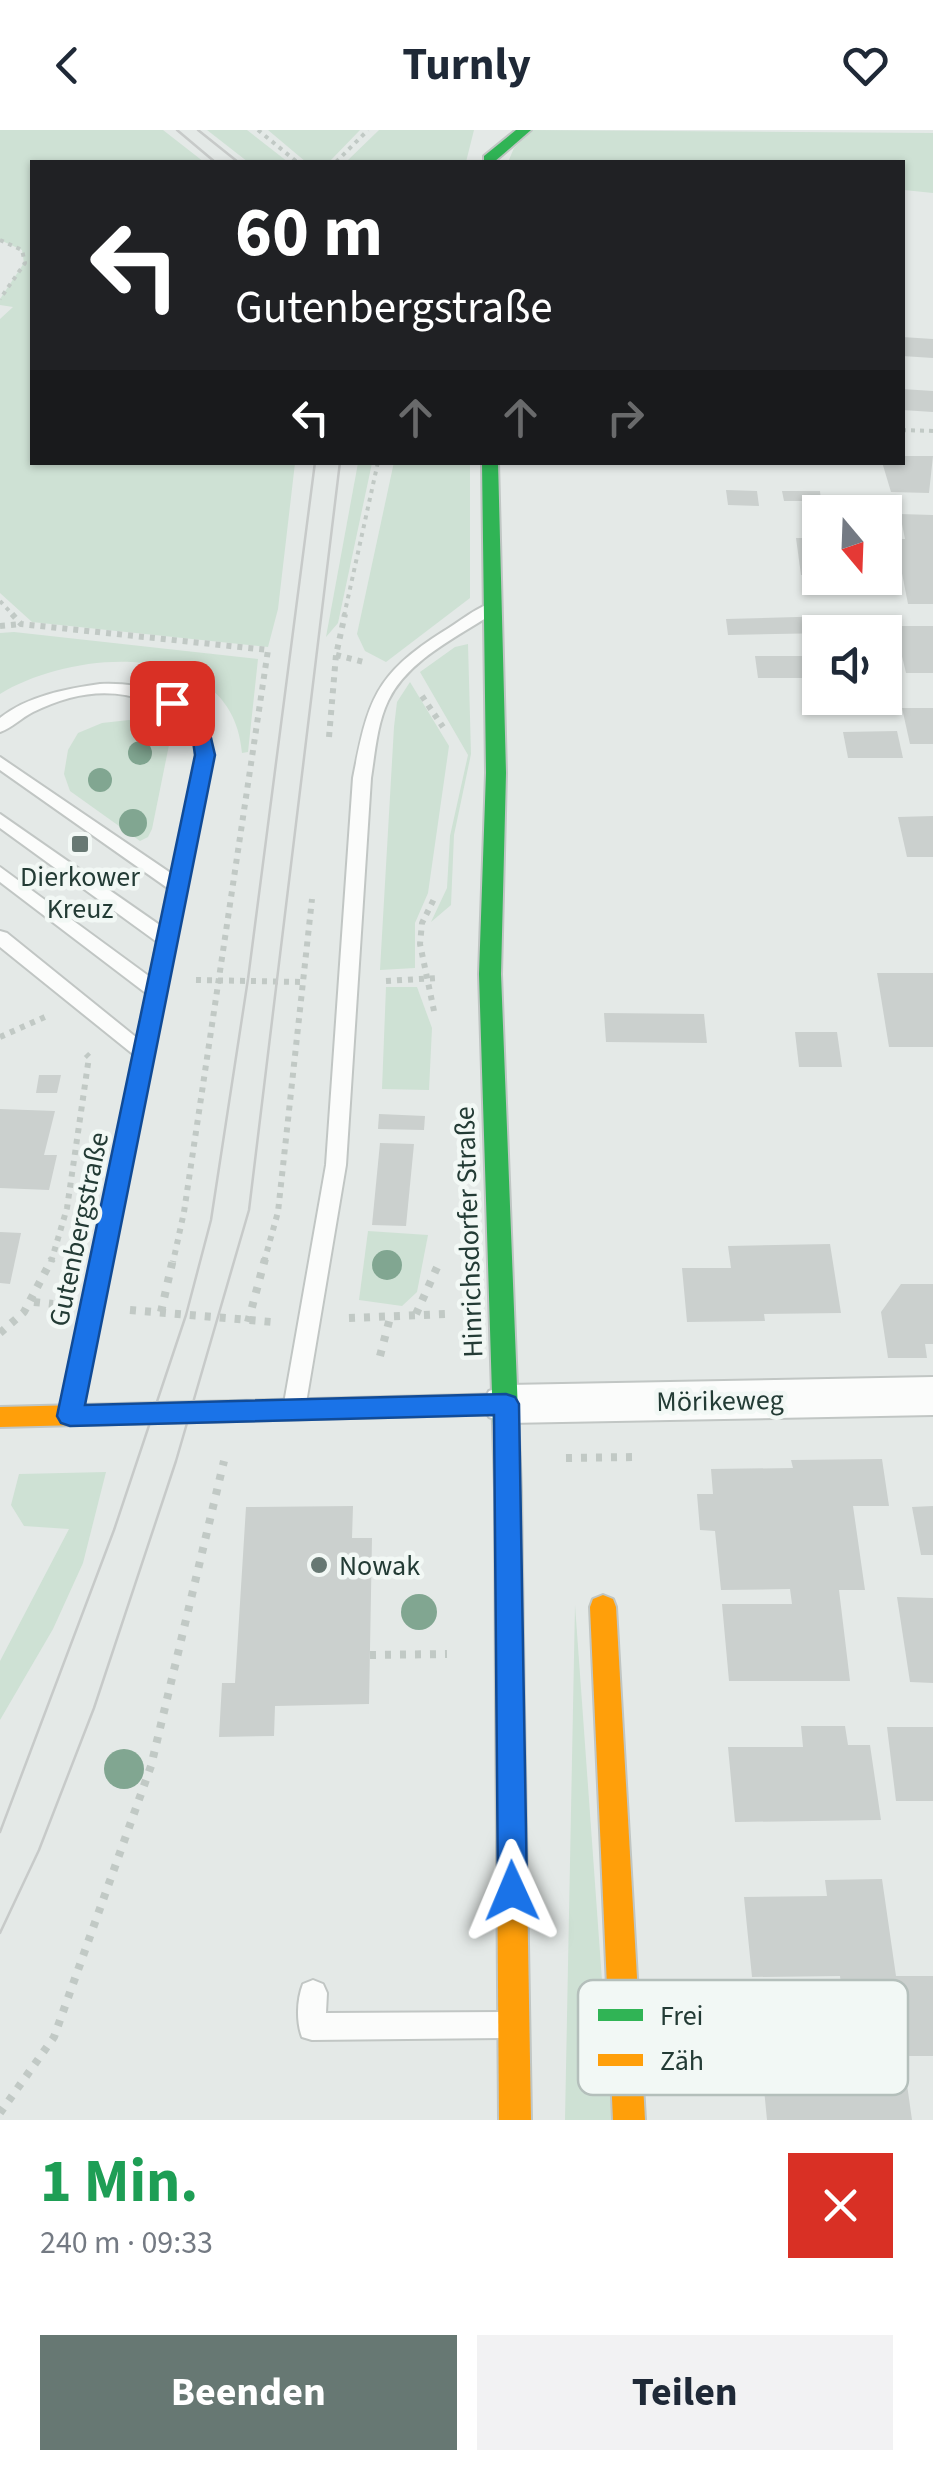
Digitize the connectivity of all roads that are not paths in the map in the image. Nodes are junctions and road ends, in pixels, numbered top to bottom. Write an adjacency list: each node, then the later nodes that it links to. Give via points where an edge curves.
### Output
1 (494, 130): 3 (street)
2 (524, 130): 4 (street)
3 (489, 160)
4 (490, 160)
5 (490, 465): 6 (street, Hinrichsdorfer Straße)
6 (493, 607): 17 (street, Hinrichsdorfer Straße, via 490,974); 18 (lane, via 402,669 380,701 373,726 362,778 336,1166)
7 (0, 727): 11 (lane, Gutenbergstraße, via 40,702 84,690 132,688 172,703 200,725 205,755)
8 (0, 762): 11 (lane)
9 (0, 820): 13 (lane)
10 (0, 873): 14 (lane)
11 (178, 887): 13 (lane, Gutenbergstraße)
12 (0, 937): 15 (lane)
13 (167, 940): 14 (lane, Gutenbergstraße)
14 (158, 992): 15 (lane, Gutenbergstraße)
15 (146, 1054): 19 (lane, Gutenbergstraße)
16 (933, 1396): 17 (street, Mörikeweg)
17 (506, 1404): 18 (street); 24 (street, Hinrichsdorfer Straße)
18 (294, 1409): 19 (street)
19 (70, 1416): 20 (street)
20 (0, 1417)
21 (603, 1607): 22 (street)
22 (622, 1980)
23 (312, 1993): 24 (lane, via 312,2027)
24 (515, 2024): 26 (street, Hinrichsdorfer Straße)
25 (628, 2095): 27 (street)
26 (516, 2120)
27 (629, 2120)

